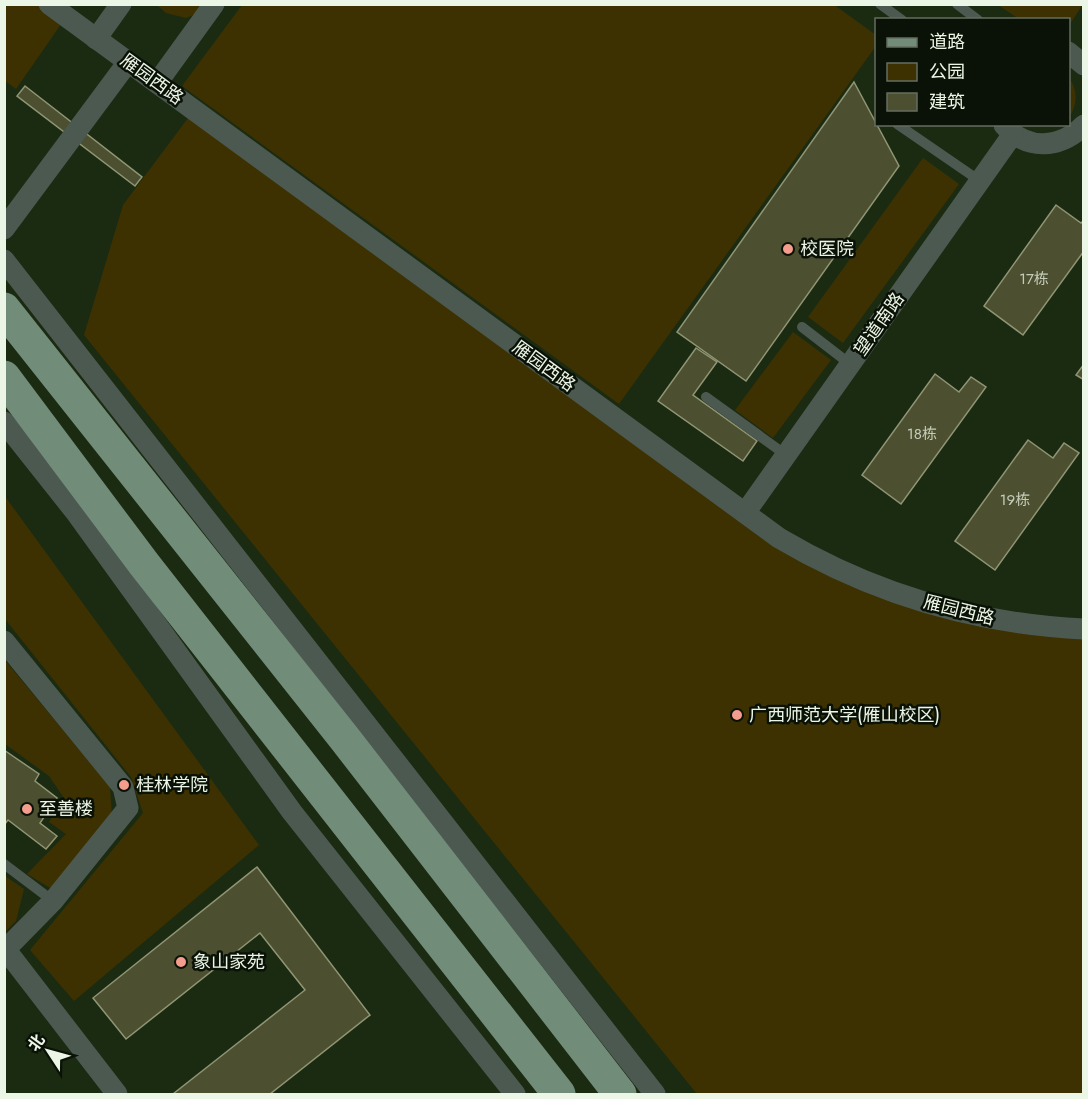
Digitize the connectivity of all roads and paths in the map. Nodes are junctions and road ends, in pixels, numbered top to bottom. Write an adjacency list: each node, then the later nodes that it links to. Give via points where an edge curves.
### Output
1 (121, 4): 8 (street)
2 (214, 4): 10 (street)
3 (880, 4): 6 (lane)
4 (957, 4): 7 (lane)
5 (54, 6): 8 (street, 雁园西路)
6 (899, 18)
7 (975, 18)
8 (96, 39): 9 (street, 雁园西路)
9 (128, 62): 10 (street, 雁园西路); 15 (street)
10 (157, 83): 24 (street, 雁园西路)
11 (1083, 125): 13 (street, via 1068,138 1052,144 1035,144)
12 (900, 126): 14 (lane)
13 (1008, 129): 14 (street, 望道南路)
14 (980, 181): 19 (street, 望道南路)
15 (4, 230)
16 (4, 260): 34 (street)
17 (4, 309): 33 (main road, via 345,739)
18 (802, 327): 19 (lane)
19 (850, 364): 23 (street, 望道南路)
20 (4, 377): 32 (main road, via 144,564)
21 (706, 397): 23 (lane)
22 (4, 422): 31 (street, via 76,514 292,812)
23 (786, 455): 24 (street, 望道南路)
24 (745, 513): 25 (street, 雁园西路, via 814,558 895,593 947,610 999,620)
25 (1083, 629)
26 (4, 641): 28 (street, via 127,795 127,813)
27 (4, 864): 28 (lane)
28 (53, 901): 29 (street)
29 (5, 951): 30 (street)
30 (117, 1095)
31 (515, 1095)
32 (560, 1095)
33 (620, 1095)
34 (655, 1095)

